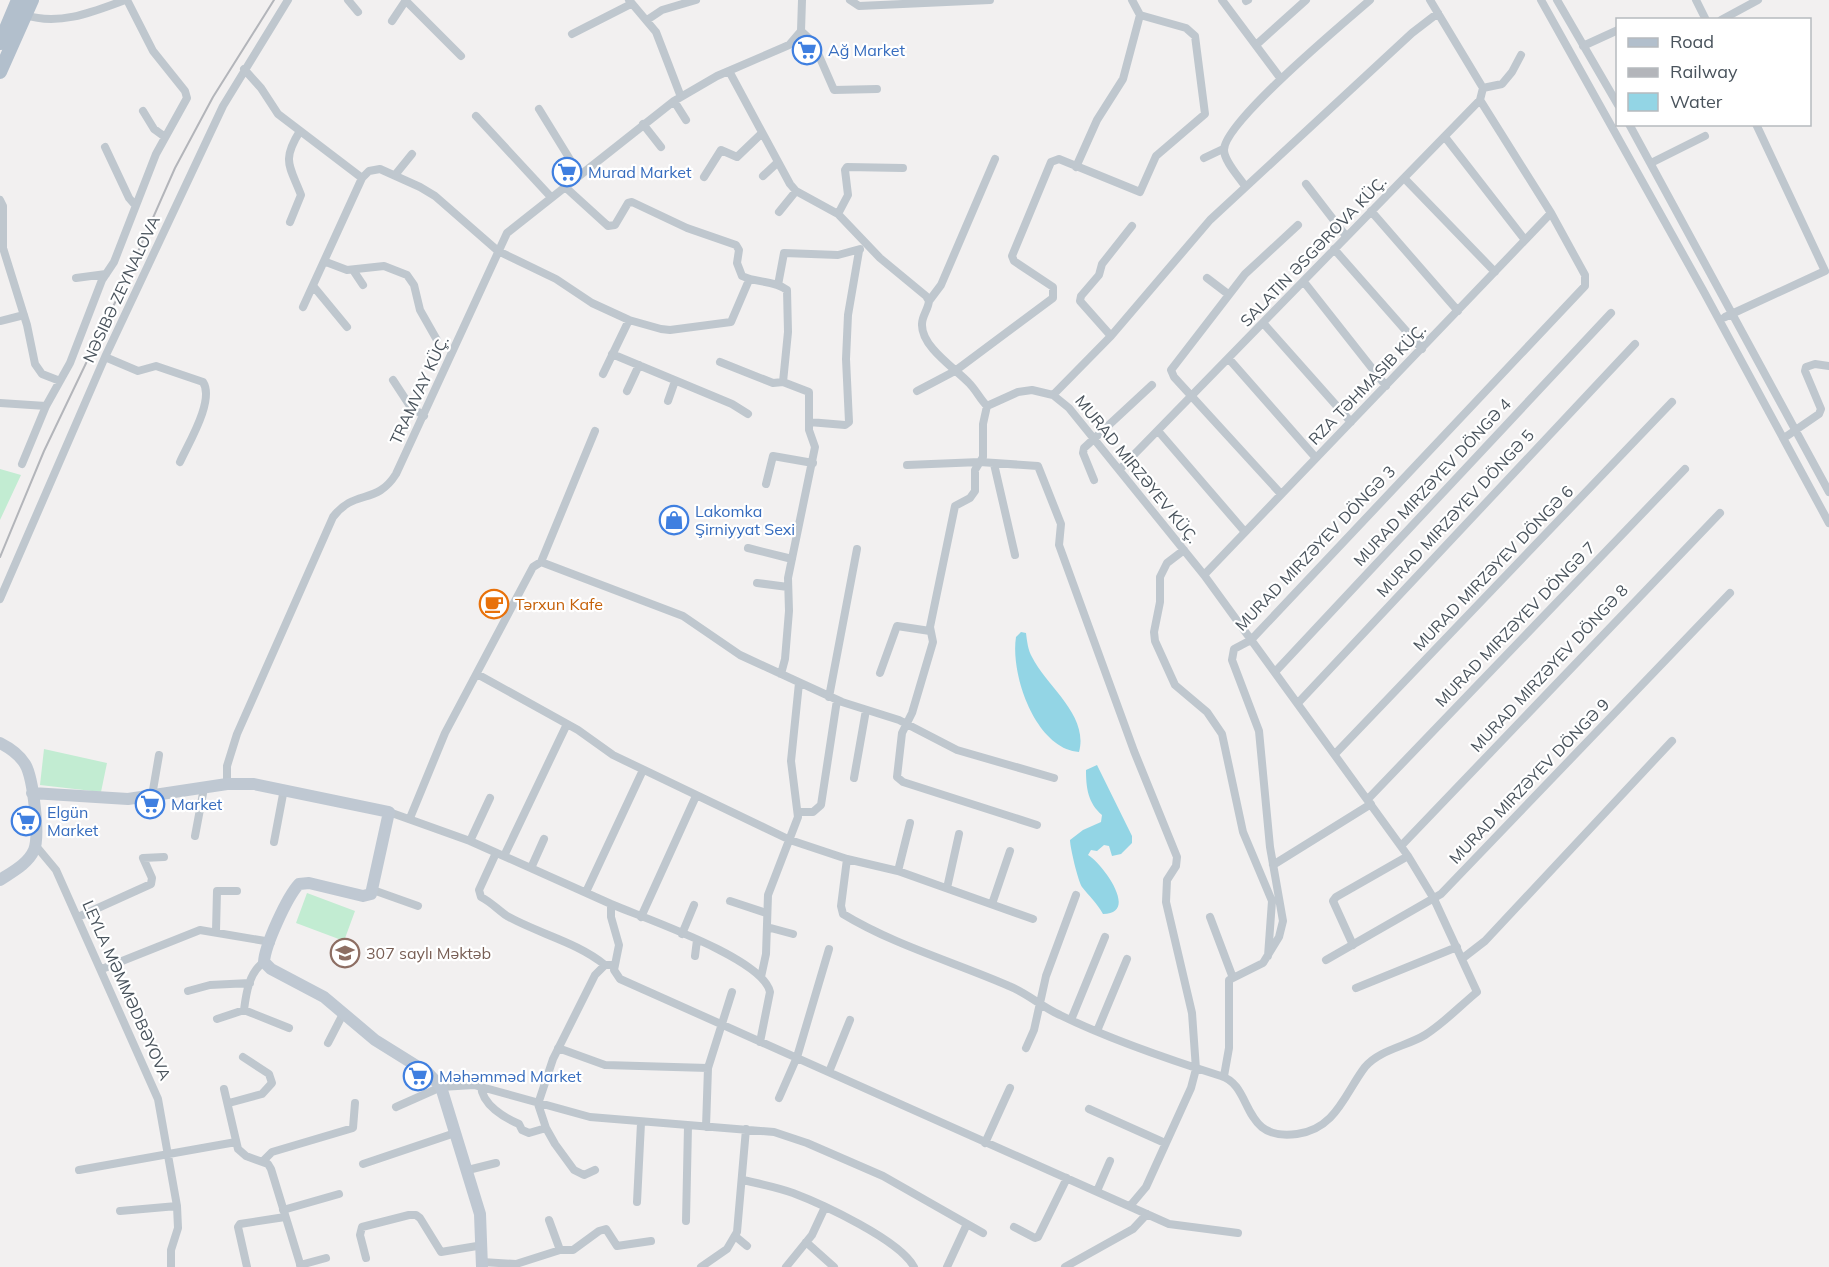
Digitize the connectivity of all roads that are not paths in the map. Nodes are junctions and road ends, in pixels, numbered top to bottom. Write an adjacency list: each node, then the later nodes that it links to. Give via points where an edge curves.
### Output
1 (18, 0): 32 (main road)
2 (32, 0): 23 (main road)
3 (126, 0): 23 (street, via 71,18 44,20); 59 (street, via 150,45 186,94 186,102)
4 (288, 0): 37 (street, NƏSIBƏ ZEYNALOVA)
5 (348, 0): 21 (street)
6 (406, 0): 28 (street); 36 (street)
7 (696, 0): 27 (street, via 662,10)
8 (802, 0): 30 (street)
9 (850, 0): 10 (street, via 859,6)
10 (990, 0)
11 (1132, 0): 24 (street)
12 (1222, 0): 33 (street)
13 (1306, 0): 33 (street)
14 (1370, 0): 40 (street)
15 (1430, 0): 22 (street)
16 (1541, 0): 49 (street)
17 (1557, 0): 34 (street)
18 (1696, 0): 25 (street)
19 (1758, 0): 26 (street)
20 (630, 2): 27 (street); 31 (street)
21 (358, 12)
22 (1438, 13): 41 (street); 78 (street)
23 (25, 15): 39 (main road)
24 (1140, 15): 68 (street, via 1123,79 1097,120); 68 (street, via 1186,28 1195,36 1205,114 1156,156 1140,192)
25 (1705, 18)
26 (1725, 18)
27 (648, 20): 43 (street, via 656,32)
28 (392, 21)
29 (1616, 30): 34 (street)
30 (801, 31): 38 (street, TRAMVAY KÜÇ., via 789,45); 42 (street, via 813,42 834,90)
31 (572, 34)
32 (0, 43)
33 (1256, 45): 40 (street)
34 (1584, 46): 45 (street)
35 (1521, 55): 41 (street, via 1502,84)
36 (460, 56)
37 (244, 69): 55 (street, via 278,114); 124 (street, NƏSIBƏ ZEYNALOVA)
38 (729, 71): 43 (street, TRAMVAY KÜÇ.); 56 (street)
39 (0, 72)
40 (1281, 79): 62 (street, via 1251,107)
41 (1483, 88): 44 (street)
42 (878, 89)
43 (678, 99): 51 (street); 52 (street, TRAMVAY KÜÇ.)
44 (1480, 100): 57 (street); 85 (street, MURAD MIRZƏYEV DÖNGƏ 3)
45 (1616, 102)
46 (1616, 104): 49 (street)
47 (539, 109): 70 (street)
48 (143, 111): 59 (street, via 154,129)
49 (1602, 111): 115 (street)
50 (476, 116): 80 (street)
51 (686, 120)
52 (643, 124): 61 (street); 70 (street, TRAMVAY KÜÇ.)
53 (1630, 126): 67 (street)
54 (1757, 126): 98 (street)
55 (300, 131): 74 (street); 87 (street, via 287,158 301,195)
56 (761, 134): 66 (street); 73 (street, via 737,157 721,150)
57 (1445, 136): 75 (street); 91 (street)
58 (1706, 136): 67 (street)
59 (165, 137): 82 (street)
60 (105, 147): 82 (street)
61 (661, 147)
62 (1223, 149): 64 (street); 78 (street)
63 (412, 154): 71 (street)
64 (1204, 158)
65 (995, 159): 108 (street, via 940,285)
66 (777, 163): 72 (street); 79 (street)
67 (1651, 163): 112 (street)
68 (1076, 166): 129 (street, via 1059,159 1051,162 1012,252 1014,261 1053,287 1053,298)
69 (903, 168): 86 (street, via 847,167 848,195)
70 (579, 174): 77 (street, TRAMVAY KÜÇ.)
71 (395, 175): 74 (street, via 375,169); 94 (street, via 435,196)
72 (763, 176)
73 (704, 177)
74 (362, 178): 95 (street)
75 (1404, 178): 83 (street); 97 (street)
76 (1306, 184): 90 (street)
77 (564, 186): 80 (street, TRAMVAY KÜÇ.); 102 (street, via 608,226 615,225 632,202 687,228 736,245 738,270)
78 (1245, 186): 119 (street, via 1210,220)
79 (796, 191): 84 (street); 86 (street)
80 (550, 196): 94 (street, TRAMVAY KÜÇ., via 513,225)
81 (0, 200): 113 (street, via 3,248)
82 (135, 205): 99 (street)
83 (1371, 211): 90 (street); 110 (street)
84 (779, 212)
85 (1551, 213): 91 (street, RZA TƏHMASIB KÜÇ.); 184 (street, MURAD MIRZƏYEV DÖNGƏ 3, via 1585,275 1585,286)
86 (838, 214): 92 (street)
87 (290, 222)
88 (1298, 225): 107 (street)
89 (1132, 226): 119 (street, via 1102,264 1099,275 1080,301)
90 (1346, 236): 93 (street)
91 (1526, 240): 97 (street, RZA TƏHMASIB KÜÇ.)
92 (862, 247): 105 (street, via 838,255 784,253); 108 (street); 148 (street, via 848,315 849,422)
93 (1334, 249): 103 (street); 122 (street)
94 (498, 251): 114 (street); 147 (street, TRAMVAY KÜÇ.)
95 (326, 262): 96 (street); 106 (street)
96 (353, 270): 104 (street); 120 (street, via 384,266 407,275)
97 (1495, 272): 110 (street, RZA TƏHMASIB KÜÇ.)
98 (1827, 272): 112 (street)
99 (106, 274): 100 (street); 132 (street)
100 (76, 278)
101 (1207, 278): 107 (street)
102 (749, 280): 105 (street); 114 (street, via 734,318 725,324 670,330)
103 (1304, 282): 117 (street); 136 (street)
104 (363, 285)
105 (778, 285): 134 (street, via 788,293)
106 (314, 287): 109 (street); 118 (street)
107 (1228, 294): 140 (street, via 1171,370)
108 (929, 301): 129 (street, via 922,325 924,334)
109 (303, 307)
110 (1458, 311): 122 (street, RZA TƏHMASIB KÜÇ.)
111 (1611, 313): 185 (street, MURAD MIRZƏYEV DÖNGƏ 4)
112 (1730, 314): 115 (street); 150 (street)
113 (24, 315): 116 (street); 132 (street, via 38,370)
114 (628, 320): 123 (street)
115 (1720, 320): 153 (street)
116 (0, 321)
117 (1264, 324): 125 (street); 149 (street)
118 (347, 327)
119 (1111, 336): 139 (street)
120 (436, 340)
121 (1635, 344): 191 (street, MURAD MIRZƏYEV DÖNGƏ 5)
122 (1422, 349): 136 (street, RZA TƏHMASIB KÜÇ.)
123 (612, 354): 127 (street); 130 (street)
124 (105, 357): 156 (street, via 138,370 156,366 203,382 205,404); 182 (street, NƏSIBƏ ZEYNALOVA)
125 (1229, 359): 140 (street); 155 (street)
126 (720, 362): 134 (street, via 773,383)
127 (639, 365): 133 (street); 137 (street)
128 (1829, 366): 150 (street, via 1815,364 1804,370 1821,409)
129 (955, 371): 138 (street); 145 (street)
130 (603, 374)
131 (393, 380): 147 (street, via 410,406)
132 (60, 381): 144 (street)
133 (675, 381): 141 (street); 146 (street)
134 (783, 382): 148 (street, via 810,392)
135 (1152, 385): 154 (street)
136 (1386, 386): 149 (street, RZA TƏHMASIB KÜÇ.)
137 (627, 391)
138 (917, 391)
139 (1053, 395): 145 (street, MURAD MIRZƏYEV KÜÇ., via 1032,390 1018,392); 154 (street, MURAD MIRZƏYEV KÜÇ.)
140 (1192, 397): 152 (street); 167 (street)
141 (668, 401)
142 (1672, 402): 198 (street, MURAD MIRZƏYEV DÖNGƏ 6)
143 (0, 403): 144 (street)
144 (46, 406): 159 (street)
145 (987, 406): 157 (street)
146 (748, 414)
147 (424, 416): 203 (street, TRAMVAY KÜÇ., via 389,486 380,493 347,503 333,517 237,734 227,766)
148 (809, 422): 158 (street, via 815,447)
149 (1351, 423): 155 (street, RZA TƏHMASIB KÜÇ.)
150 (1795, 429): 153 (street); 166 (street)
151 (595, 431): 177 (street)
152 (1159, 432): 162 (street); 171 (street)
153 (1784, 438): 168 (street)
154 (1095, 440): 162 (street, MURAD MIRZƏYEV KÜÇ.); 164 (street, via 1083,453)
155 (1316, 458): 167 (street, RZA TƏHMASIB KÜÇ.)
156 (180, 462)
157 (980, 462): 160 (street); 161 (street); 183 (street, via 975,470 974,495 956,506)
158 (813, 463): 165 (street, via 773,456); 176 (street)
159 (22, 464)
160 (993, 464): 175 (street); 289 (street, via 1038,466 1061,524 1059,545 1134,752 1177,857 1167,880 1166,902 1192,1013)
161 (908, 465)
162 (1120, 469): 174 (street, MURAD MIRZƏYEV KÜÇ.)
163 (1685, 469): 210 (street, MURAD MIRZƏYEV DÖNGƏ 7)
164 (1094, 480)
165 (766, 484)
166 (1829, 492)
167 (1281, 494): 171 (street, RZA TƏHMASIB KÜÇ.)
168 (1826, 512): 170 (street)
169 (1720, 513): 223 (street, MURAD MIRZƏYEV DÖNGƏ 8)
170 (1829, 523)
171 (1245, 532): 178 (street, RZA TƏHMASIB KÜÇ.)
172 (748, 548): 176 (street)
173 (857, 549): 190 (street)
174 (1184, 550): 178 (street, MURAD MIRZƏYEV KÜÇ.); 260 (street, via 1167,563 1160,578 1155,641 1174,685 1208,711 1222,734 1242,832 1272,902)
175 (1015, 555)
176 (792, 559): 180 (street)
177 (541, 562): 187 (street, via 533,567); 188 (street, via 683,616 740,655)
178 (1204, 575): 184 (street, MURAD MIRZƏYEV KÜÇ.)
179 (757, 583): 180 (street)
180 (788, 587): 188 (street)
181 (1730, 593): 238 (street, MURAD MIRZƏYEV DÖNGƏ 9)
182 (0, 599)
183 (930, 631): 186 (street, via 897,626); 193 (street, via 933,642)
184 (1251, 639): 185 (street, MURAD MIRZƏYEV KÜÇ.); 229 (street, MURAD MIRZƏYEV DÖNGƏ 3, via 1234,649 1232,660 1259,731)
185 (1275, 672): 191 (street, MURAD MIRZƏYEV KÜÇ.)
186 (880, 673)
187 (477, 674): 194 (street); 213 (street, via 436,753)
188 (781, 674): 189 (street)
189 (799, 683): 190 (street); 211 (street, via 791,761)
190 (833, 698): 192 (street); 211 (street, via 821,805 813,812)
191 (1298, 703): 198 (street, MURAD MIRZƏYEV KÜÇ.)
192 (867, 710): 193 (street); 201 (street)
193 (907, 723): 202 (street, via 957,750); 215 (street, via 898,780)
194 (567, 724): 200 (street); 225 (street)
195 (1672, 741): 261 (street, via 1485,941)
196 (0, 743): 205 (street, via 25,763)
197 (0, 751): 205 (street, via 19,768)
198 (1335, 754): 210 (street, MURAD MIRZƏYEV KÜÇ.)
199 (159, 755): 208 (street)
200 (643, 770): 207 (street); 236 (street)
201 (854, 778)
202 (1054, 778)
203 (227, 784): 204 (street); 206 (street)
204 (204, 788): 208 (street); 217 (street)
205 (31, 789): 208 (street, via 120,799); 222 (street)
206 (284, 789): 212 (street); 220 (street)
207 (696, 795): 219 (street); 245 (street)
208 (152, 796)
209 (490, 798): 221 (street)
210 (1370, 802): 223 (street, MURAD MIRZƏYEV KÜÇ.); 229 (street, MURAD MIRZƏYEV DÖNGƏ 7)
211 (799, 812): 219 (street)
212 (388, 813): 213 (street); 234 (street)
213 (410, 818): 221 (street)
214 (910, 823): 231 (street)
215 (1037, 825)
216 (959, 834): 233 (street)
217 (195, 836)
218 (543, 839): 230 (street)
219 (790, 840): 228 (street); 244 (street, via 768,896)
220 (274, 842)
221 (470, 842): 225 (street)
222 (36, 846): 232 (street, via 23,864); 246 (street, LEYLA MƏMMƏDBƏYOVA, via 56,870)
223 (1401, 846): 226 (street, MURAD MIRZƏYEV KÜÇ.)
224 (1010, 851): 241 (street)
225 (500, 855): 230 (street); 265 (street, via 479,890 481,897 508,916)
226 (1408, 856): 238 (street, MURAD MIRZƏYEV KÜÇ.); 256 (street, via 1336,897 1333,902)
227 (164, 857): 246 (street, via 143,858 151,884)
228 (847, 859): 231 (street); 273 (street, via 843,914 1008,985)
229 (1273, 864): 260 (street, MURAD MIRZƏYEV DÖNGƏ 3, via 1283,921)
230 (531, 868): 236 (street)
231 (898, 871): 233 (street)
232 (0, 880)
233 (946, 888): 241 (street)
234 (373, 890): 243 (street); 255 (street, via 363,896 299,884)
235 (237, 891): 250 (street, via 217,891)
236 (586, 892): 240 (street)
237 (1076, 895): 273 (street)
238 (1434, 899): 256 (street, MURAD MIRZƏYEV DÖNGƏ 9); 257 (street, MURAD MIRZƏYEV KÜÇ.)
239 (730, 901): 244 (street)
240 (611, 904): 245 (street); 265 (street, via 619,945)
241 (992, 904): 248 (street)
242 (694, 905): 251 (street)
243 (418, 906)
244 (766, 913): 249 (street)
245 (641, 916): 251 (street)
246 (78, 917): 266 (street, LEYLA MƏMMƏDBƏYOVA)
247 (1210, 917): 268 (street)
248 (1033, 919)
249 (767, 927): 252 (street); 267 (street)
250 (216, 931): 255 (street); 266 (street, via 189,932)
251 (682, 934): 254 (street)
252 (793, 934)
253 (1105, 937): 278 (street)
254 (697, 940): 259 (street); 267 (street, via 738,959)
255 (271, 942): 264 (street)
256 (1353, 945): 263 (street, MURAD MIRZƏYEV DÖNGƏ 9)
257 (1457, 946): 261 (street, MURAD MIRZƏYEV KÜÇ.); 270 (street)
258 (829, 948): 287 (street)
259 (695, 956)
260 (1268, 956): 268 (street, MURAD MIRZƏYEV DÖNGƏ 3, via 1259,968)
261 (1463, 958): 291 (street, MURAD MIRZƏYEV KÜÇ., via 1477,992 1422,1036 1366,1066 1334,1116 1322,1125 1304,1133 1283,1134 1259,1126)
262 (1127, 959): 281 (street)
263 (1326, 960)
264 (264, 962): 269 (street); 275 (street, via 324,997)
265 (610, 965): 279 (street, via 620,979); 284 (street, via 596,975)
266 (102, 969): 311 (street, LEYLA MƏMMƏDBƏYOVA, via 154,1087)
267 (760, 977): 282 (street, via 770,992)
268 (1233, 978): 291 (street, via 1227,984 1229,1048)
269 (250, 983): 271 (street, via 210,985); 274 (street)
270 (1356, 988)
271 (188, 991)
272 (732, 992): 279 (street)
273 (1039, 1003): 278 (street); 285 (street, via 1035,1030)
274 (244, 1010): 276 (street); 280 (street)
275 (343, 1014): 283 (street); 293 (street, via 428,1073)
276 (217, 1018)
277 (850, 1020): 290 (street)
278 (1071, 1020): 281 (street)
279 (723, 1026): 282 (street); 288 (street)
280 (289, 1028)
281 (1097, 1030): 289 (street)
282 (760, 1042): 287 (street)
283 (328, 1043)
284 (558, 1048): 288 (street, via 605,1065); 299 (street)
285 (1026, 1048)
286 (243, 1057): 297 (street, via 269,1074 272,1083 262,1094)
287 (797, 1058): 290 (street); 296 (street)
288 (708, 1068): 304 (street)
289 (1196, 1069): 291 (street); 310 (street)
290 (829, 1072): 309 (street)
291 (1224, 1076)
292 (481, 1086): 293 (street); 299 (street); 305 (street, via 484,1096 503,1118 529,1133)
293 (441, 1087): 300 (street); 307 (street)
294 (1010, 1088): 309 (street)
295 (224, 1089): 297 (street)
296 (779, 1098)
297 (229, 1103): 308 (street)
298 (355, 1103): 312 (street, via 352,1128 272,1152)
299 (538, 1104): 302 (street, via 590,1117); 305 (street)
300 (396, 1107)
301 (1089, 1109): 310 (street)
302 (641, 1123): 303 (street); 323 (street)
303 (688, 1126): 304 (street); 331 (street)
304 (705, 1127): 306 (street)
305 (546, 1128): 318 (street, via 574,1170 584,1175)
306 (746, 1129): 320 (street); 332 (street, via 774,1132 807,1143 883,1176)
307 (455, 1133): 315 (street); 317 (street)
308 (236, 1142): 311 (street); 312 (street, via 241,1153)
309 (985, 1143): 319 (street)
310 (1165, 1143): 325 (street, via 1146,1187)
311 (169, 1156): 316 (street); 324 (street, LEYLA MƏMMƏDBƏYOVA)
312 (263, 1161): 328 (street, via 271,1169)
313 (1110, 1161): 321 (street)
314 (496, 1163): 317 (street)
315 (363, 1164)
316 (79, 1170)
317 (468, 1170): 339 (street, via 480,1214)
318 (594, 1170)
319 (1067, 1178): 321 (street); 333 (street, via 1038,1237)
320 (743, 1180): 326 (street, via 795,1194); 336 (street)
321 (1097, 1191): 325 (street)
322 (339, 1194): 328 (street)
323 (637, 1203)
324 (177, 1206): 327 (street); 347 (street, LEYLA MƏMMƏDBƏYOVA, via 178,1228 171,1250)
325 (1130, 1206): 329 (street)
326 (825, 1208): 338 (street); 352 (street, via 899,1249)
327 (120, 1211)
328 (284, 1213): 346 (street); 348 (street, via 240,1224)
329 (1147, 1214): 335 (street, via 1182,1228); 354 (street, via 1133,1229)
330 (549, 1220): 341 (street)
331 (686, 1221)
332 (967, 1224): 334 (street); 353 (street)
333 (1014, 1227)
334 (983, 1233)
335 (1238, 1233)
336 (735, 1236): 340 (street); 349 (street, via 727,1249)
337 (651, 1241): 341 (street, via 616,1246 606,1229 573,1250)
338 (806, 1242): 350 (street); 351 (street)
339 (483, 1245): 343 (street, via 441,1252 420,1218 409,1215 362,1227 360,1235); 344 (street)
340 (747, 1246)
341 (560, 1250): 345 (street)
342 (326, 1258): 346 (street)
343 (366, 1258)
344 (482, 1265): 345 (street)
345 (518, 1265)
346 (300, 1266)
347 (171, 1267)
348 (247, 1267)
349 (701, 1267)
350 (786, 1267)
351 (834, 1267)
352 (914, 1267)
353 (947, 1267)
354 (1065, 1267)

